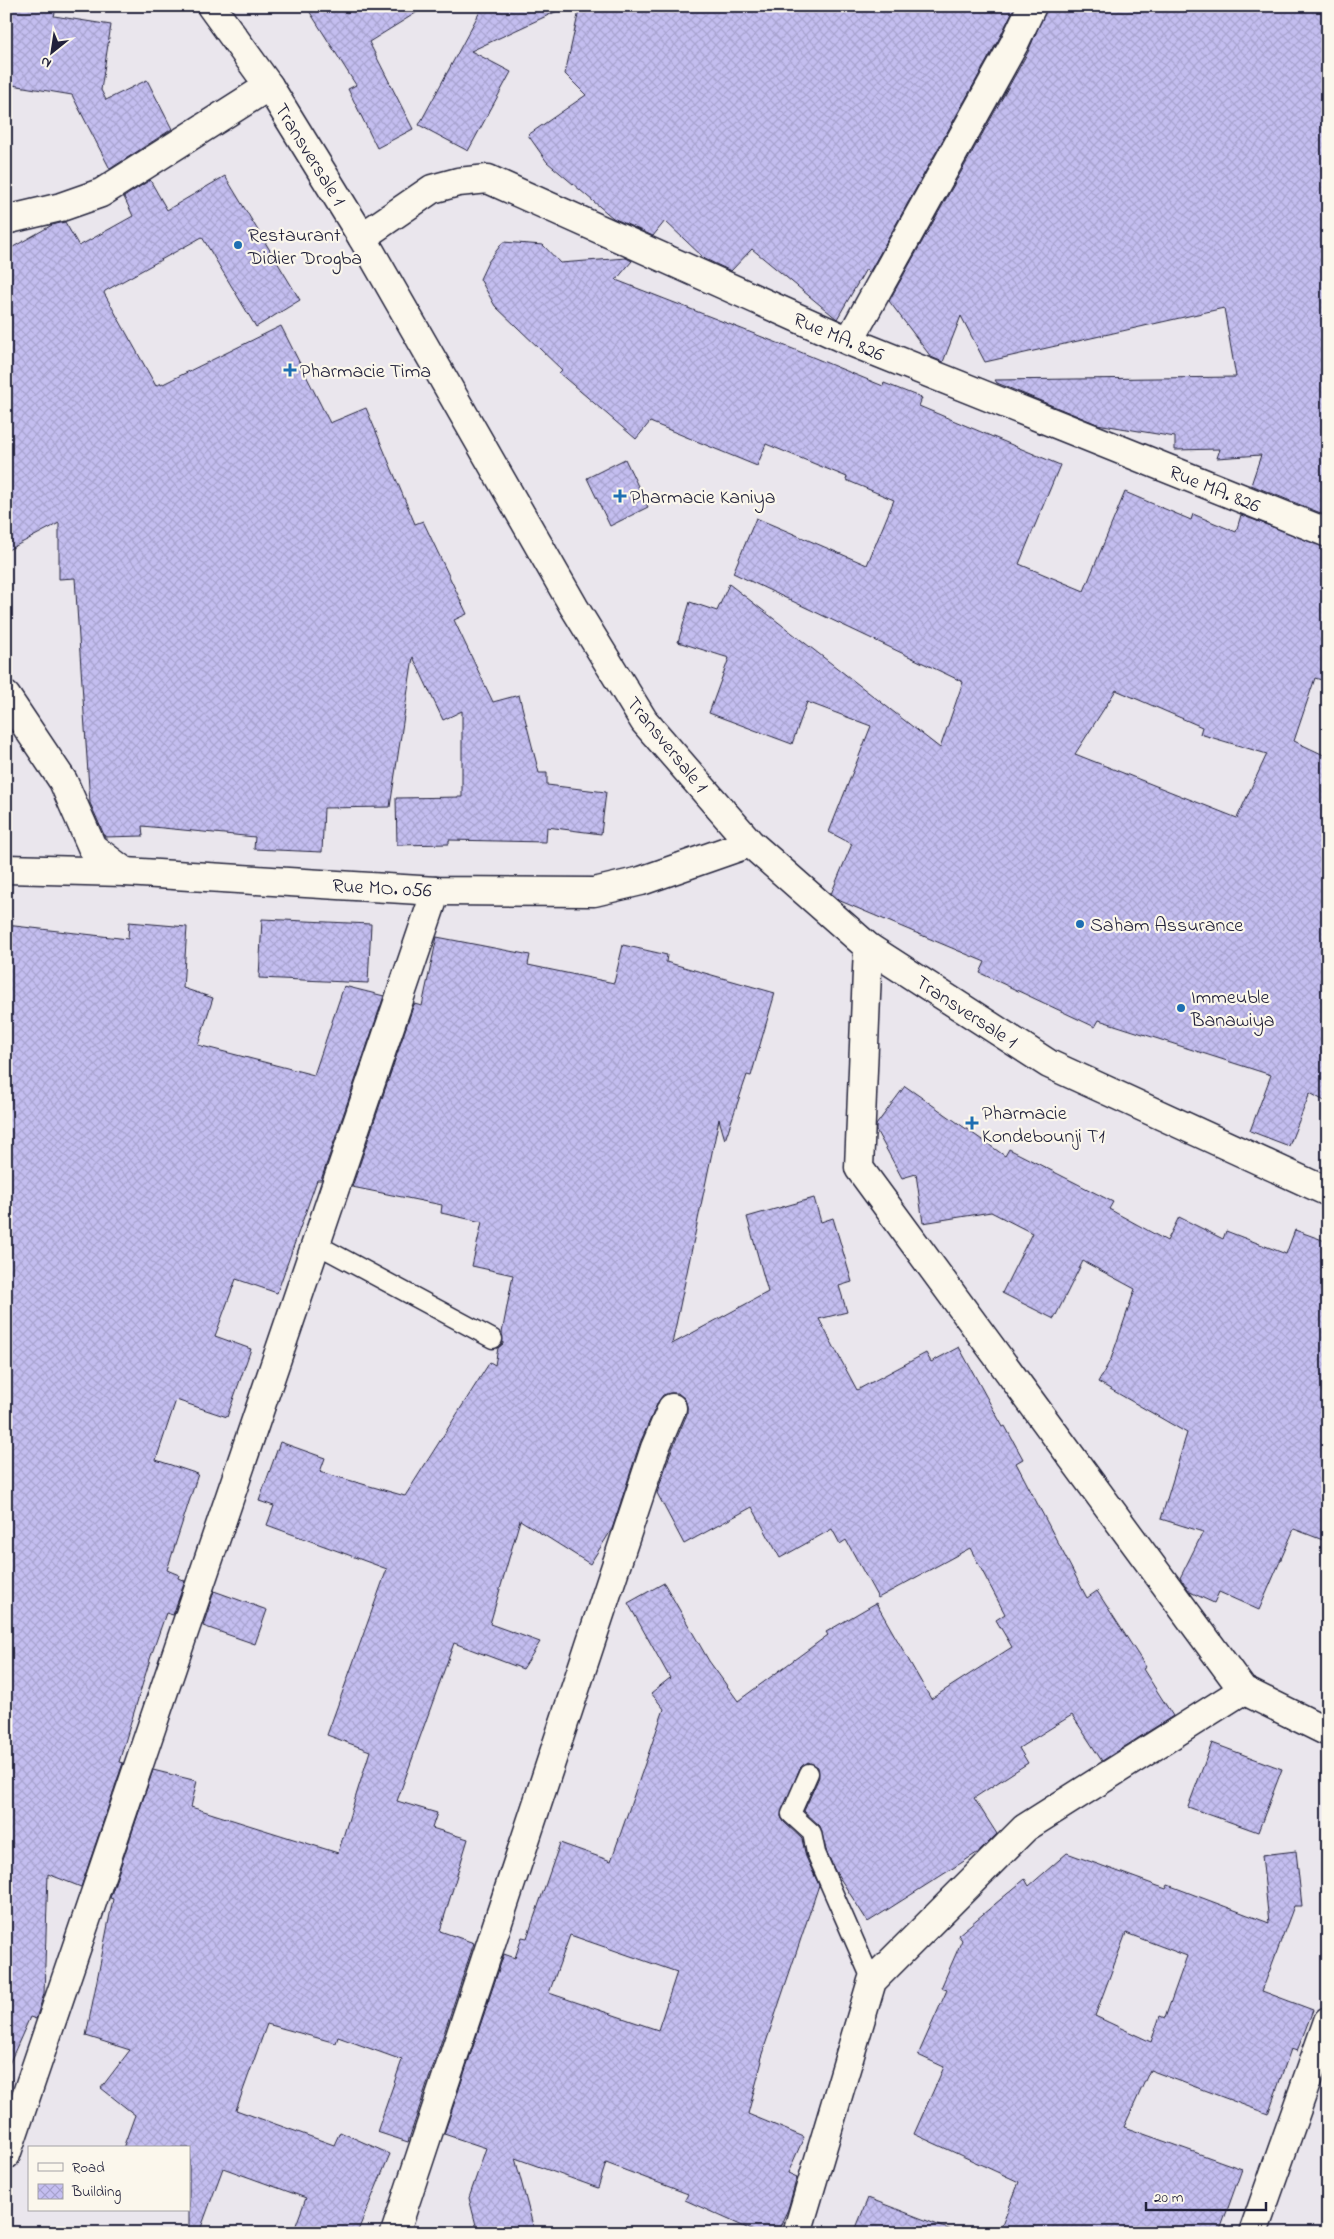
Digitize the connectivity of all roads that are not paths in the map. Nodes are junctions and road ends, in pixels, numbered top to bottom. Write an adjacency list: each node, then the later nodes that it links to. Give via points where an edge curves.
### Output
1 (211, 6): 3 (street, Transversale 1)
2 (1032, 6): 6 (street)
3 (269, 86): 4 (street, via 101,193 61,207); 5 (street, Transversale 1)
4 (6, 220)
5 (362, 238): 6 (street, Rue MA. 826, via 432,189 488,179); 9 (street, Transversale 1, via 574,607 644,721)
6 (849, 341): 7 (street, Rue MA. 826)
7 (1328, 534)
8 (6, 696): 11 (street, via 63,781 92,847)
9 (750, 842): 12 (street, Rue MO. 056, via 642,881 594,892); 13 (street, Transversale 1)
10 (6, 869): 11 (street, Rue MO. 056)
11 (124, 872): 12 (street, Rue MO. 056)
12 (436, 891): 15 (street)
13 (868, 948): 14 (street, Transversale 1, via 1049,1064); 18 (street, via 859,1168)
14 (1328, 1192)
15 (316, 1244): 16 (lane); 23 (street)
16 (493, 1339)
17 (672, 1408): 24 (street, via 655,1448)
18 (1243, 1690): 19 (street); 21 (street, via 1025,1828)
19 (1328, 1732)
20 (809, 1773): 21 (lane, via 791,1814 812,1833 816,1853)
21 (872, 1981): 25 (street)
22 (1328, 2022): 26 (street)
23 (6, 2155)
24 (396, 2233)
25 (797, 2233)
26 (1253, 2233)

